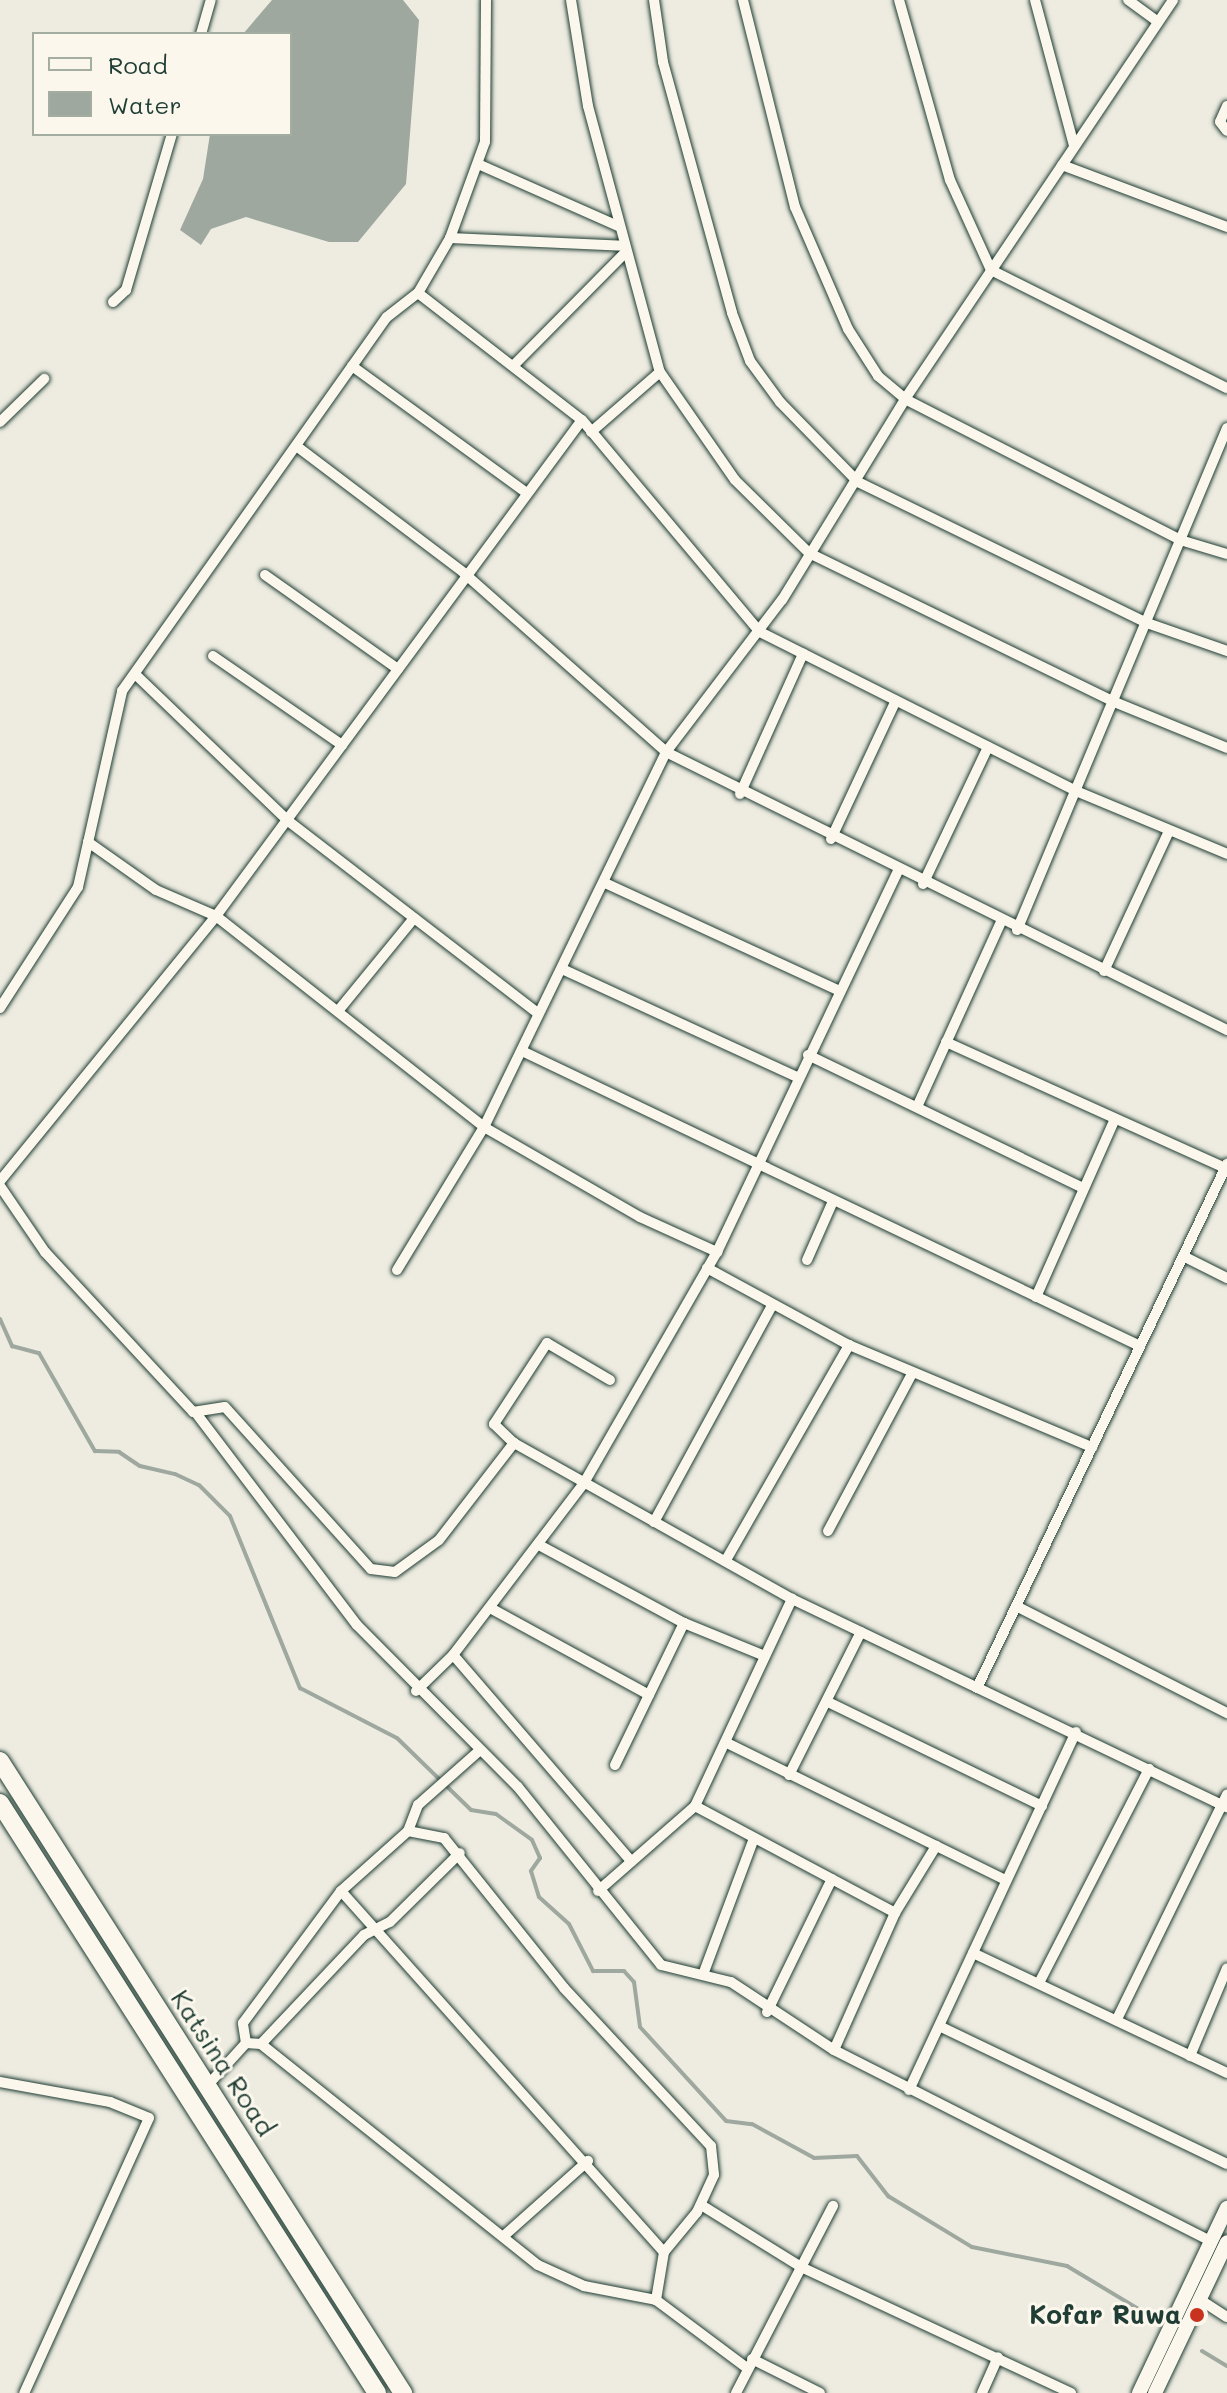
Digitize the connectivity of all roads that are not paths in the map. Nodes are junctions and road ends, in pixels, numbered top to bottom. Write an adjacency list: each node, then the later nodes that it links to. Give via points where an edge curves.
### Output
1 (211, 0): 11 (street)
2 (486, 0): 16 (street, via 485,142)
3 (571, 0): 18 (street)
4 (654, 0): 36 (street, via 663,62 750,361)
5 (743, 0): 30 (street, via 795,207 848,329 878,376)
6 (899, 0): 22 (street, via 950,180)
7 (1035, 0): 15 (street)
8 (1128, 0): 10 (street)
9 (1173, 0): 10 (street)
10 (1158, 22): 15 (street)
11 (202, 32)
12 (1227, 106): 13 (street, via 1220,122)
13 (1227, 131)
14 (171, 136): 24 (street, via 126,290)
15 (1074, 146): 17 (street)
16 (478, 164): 18 (street); 20 (street)
17 (1062, 165): 19 (street); 22 (street)
18 (618, 226): 21 (street)
19 (1227, 227)
20 (450, 238): 21 (street); 23 (street)
21 (624, 250): 25 (street); 27 (street)
22 (991, 270): 29 (street); 30 (street)
23 (418, 293): 25 (street); 26 (street, via 387,317)
24 (113, 302)
25 (515, 364): 31 (street)
26 (352, 366): 35 (street); 37 (street)
27 (660, 372): 34 (street); 39 (street, via 699,438)
28 (44, 379): 32 (street)
29 (1227, 388)
30 (905, 399): 36 (street); 38 (street)
31 (582, 420): 34 (street); 37 (street)
32 (0, 422)
33 (1227, 428): 38 (street)
34 (591, 432): 44 (street)
35 (299, 448): 41 (street); 49 (street)
36 (858, 482): 39 (street); 43 (street)
37 (524, 491): 41 (street)
38 (1180, 540): 40 (street); 43 (street)
39 (809, 553): 44 (street); 51 (street)
40 (1227, 554)
41 (464, 573): 48 (street); 55 (street)
42 (265, 575): 48 (street)
43 (1147, 623): 45 (street); 51 (street)
44 (760, 632): 46 (street); 55 (street)
45 (1227, 651)
46 (803, 654): 50 (street); 57 (street)
47 (213, 656): 52 (street)
48 (398, 669): 52 (street)
49 (135, 674): 58 (street); 61 (street, via 112,714)
50 (896, 700): 53 (street); 60 (street)
51 (1112, 701): 54 (street); 56 (street)
52 (342, 745): 58 (street)
53 (988, 747): 56 (street); 65 (street)
54 (1227, 748)
55 (666, 752): 57 (street); 64 (street)
56 (1076, 791): 59 (street); 69 (street)
57 (740, 794): 60 (street)
58 (287, 820): 66 (street); 67 (street)
59 (1169, 831): 62 (street); 71 (street)
60 (831, 839): 63 (street)
61 (88, 842): 66 (street, via 156,890); 73 (street, via 78,887)
62 (1227, 854)
63 (898, 871): 65 (street); 72 (street)
64 (605, 883): 70 (street); 72 (street)
65 (923, 884): 68 (street)
66 (216, 916): 74 (street); 86 (street)
67 (414, 918): 74 (street); 75 (street)
68 (1001, 922): 69 (street); 77 (street)
69 (1017, 930): 71 (street)
70 (562, 969): 75 (street); 80 (street)
71 (1104, 971): 76 (street)
72 (838, 990): 79 (street)
73 (0, 1008)
74 (338, 1011): 83 (street)
75 (538, 1013): 78 (street)
76 (1227, 1030)
77 (946, 1042): 81 (street); 82 (street)
78 (522, 1051): 83 (street); 84 (street)
79 (808, 1055): 80 (street); 81 (street)
80 (797, 1077): 84 (street)
81 (917, 1107): 87 (street)
82 (1115, 1119): 85 (street); 87 (street)
83 (484, 1127): 89 (street, via 640,1217); 93 (street)
84 (759, 1166): 88 (street); 89 (street)
85 (1226, 1166): 90 (street)
86 (0, 1183): 101 (street, via 45,1252)
87 (1083, 1188): 95 (street)
88 (833, 1201): 91 (street); 95 (street)
89 (717, 1252): 92 (street)
90 (1183, 1256): 94 (street); 98 (street)
91 (807, 1260)
92 (707, 1268): 96 (street); 104 (street)
93 (397, 1270)
94 (1227, 1278)
95 (1036, 1297): 98 (street)
96 (771, 1307): 97 (street); 105 (street)
97 (849, 1345): 99 (street); 108 (street)
98 (1140, 1346): 103 (street)
99 (912, 1374): 103 (street); 106 (street)
100 (610, 1380): 102 (street, via 547,1343 540,1346 494,1418)
101 (196, 1413): 102 (street, via 225,1407 383,1574 439,1540); 117 (street, via 288,1539)
102 (514, 1443): 104 (street)
103 (1092, 1447): 110 (street)
104 (584, 1483): 105 (street); 107 (street)
105 (654, 1522): 108 (street)
106 (828, 1531)
107 (539, 1545): 111 (street); 112 (street)
108 (726, 1560): 109 (street)
109 (792, 1599): 113 (street); 115 (street)
110 (1016, 1606): 116 (street); 120 (street)
111 (492, 1609): 114 (street); 118 (street)
112 (684, 1623): 115 (street); 118 (street)
113 (861, 1632): 116 (street); 119 (street)
114 (453, 1655): 117 (street); 136 (street)
115 (765, 1656): 122 (street)
116 (977, 1688): 121 (street)
117 (416, 1691): 123 (street)
118 (649, 1695): 125 (street)
119 (828, 1702): 127 (street); 131 (street)
120 (1227, 1713)
121 (1076, 1732): 126 (street); 131 (street)
122 (727, 1743): 127 (street); 130 (street)
123 (479, 1751): 132 (street, via 432,1790); 140 (street, via 518,1787)
124 (0, 1761): 156 (highway, Katsina Road)
125 (615, 1765)
126 (1149, 1769): 128 (street); 146 (street)
127 (789, 1775): 134 (street)
128 (1226, 1802): 148 (street)
129 (0, 1803): 174 (highway, Katsina Road)
130 (695, 1806): 133 (street); 136 (street)
131 (1042, 1806): 138 (street)
132 (408, 1831): 135 (street, via 433,1831); 139 (street)
133 (754, 1838): 137 (street); 145 (street)
134 (936, 1846): 138 (street); 141 (street)
135 (460, 1853): 142 (street); 160 (street, via 564,1988 711,2146 714,2175)
136 (631, 1861): 140 (street)
137 (832, 1879): 141 (street); 147 (street)
138 (1005, 1880): 143 (street)
139 (341, 1891): 142 (street); 150 (street, via 243,2023)
140 (598, 1891): 145 (street, via 661,1965)
141 (895, 1913): 152 (street)
142 (378, 1928): 151 (street); 158 (street)
143 (973, 1953): 146 (street); 149 (street)
144 (1227, 1968): 153 (street)
145 (704, 1972): 147 (street, via 731,1982)
146 (1039, 1983): 148 (street)
147 (767, 2012): 152 (street)
148 (1117, 2019): 153 (street)
149 (941, 2027): 157 (street); 159 (street)
150 (246, 2043): 151 (street); 156 (street)
151 (261, 2044): 163 (street)
152 (834, 2050): 157 (street)
153 (1190, 2056): 154 (street)
154 (1227, 2073)
155 (0, 2082): 173 (street, via 110,2102 149,2118)
156 (207, 2086): 175 (highway, Katsina Road)
157 (909, 2090): 164 (street)
158 (588, 2161): 163 (street); 166 (street)
159 (1227, 2164)
160 (701, 2205): 166 (street); 167 (street)
161 (833, 2206): 167 (street)
162 (1227, 2208): 164 (main road)
163 (506, 2234): 169 (street, via 564,2280)
164 (1211, 2241): 180 (main road)
165 (1227, 2242): 168 (main road)
166 (664, 2252): 169 (street)
167 (801, 2267): 171 (street); 172 (street)
168 (1199, 2299): 170 (street); 181 (main road)
169 (656, 2300): 172 (street)
170 (1227, 2317)
171 (998, 2357): 178 (street); 179 (street)
172 (750, 2363): 176 (street); 177 (street)
173 (24, 2393)
174 (377, 2393)
175 (403, 2393)
176 (736, 2393)
177 (820, 2393)
178 (982, 2393)
179 (1071, 2393)
180 (1139, 2393)
181 (1155, 2393)

